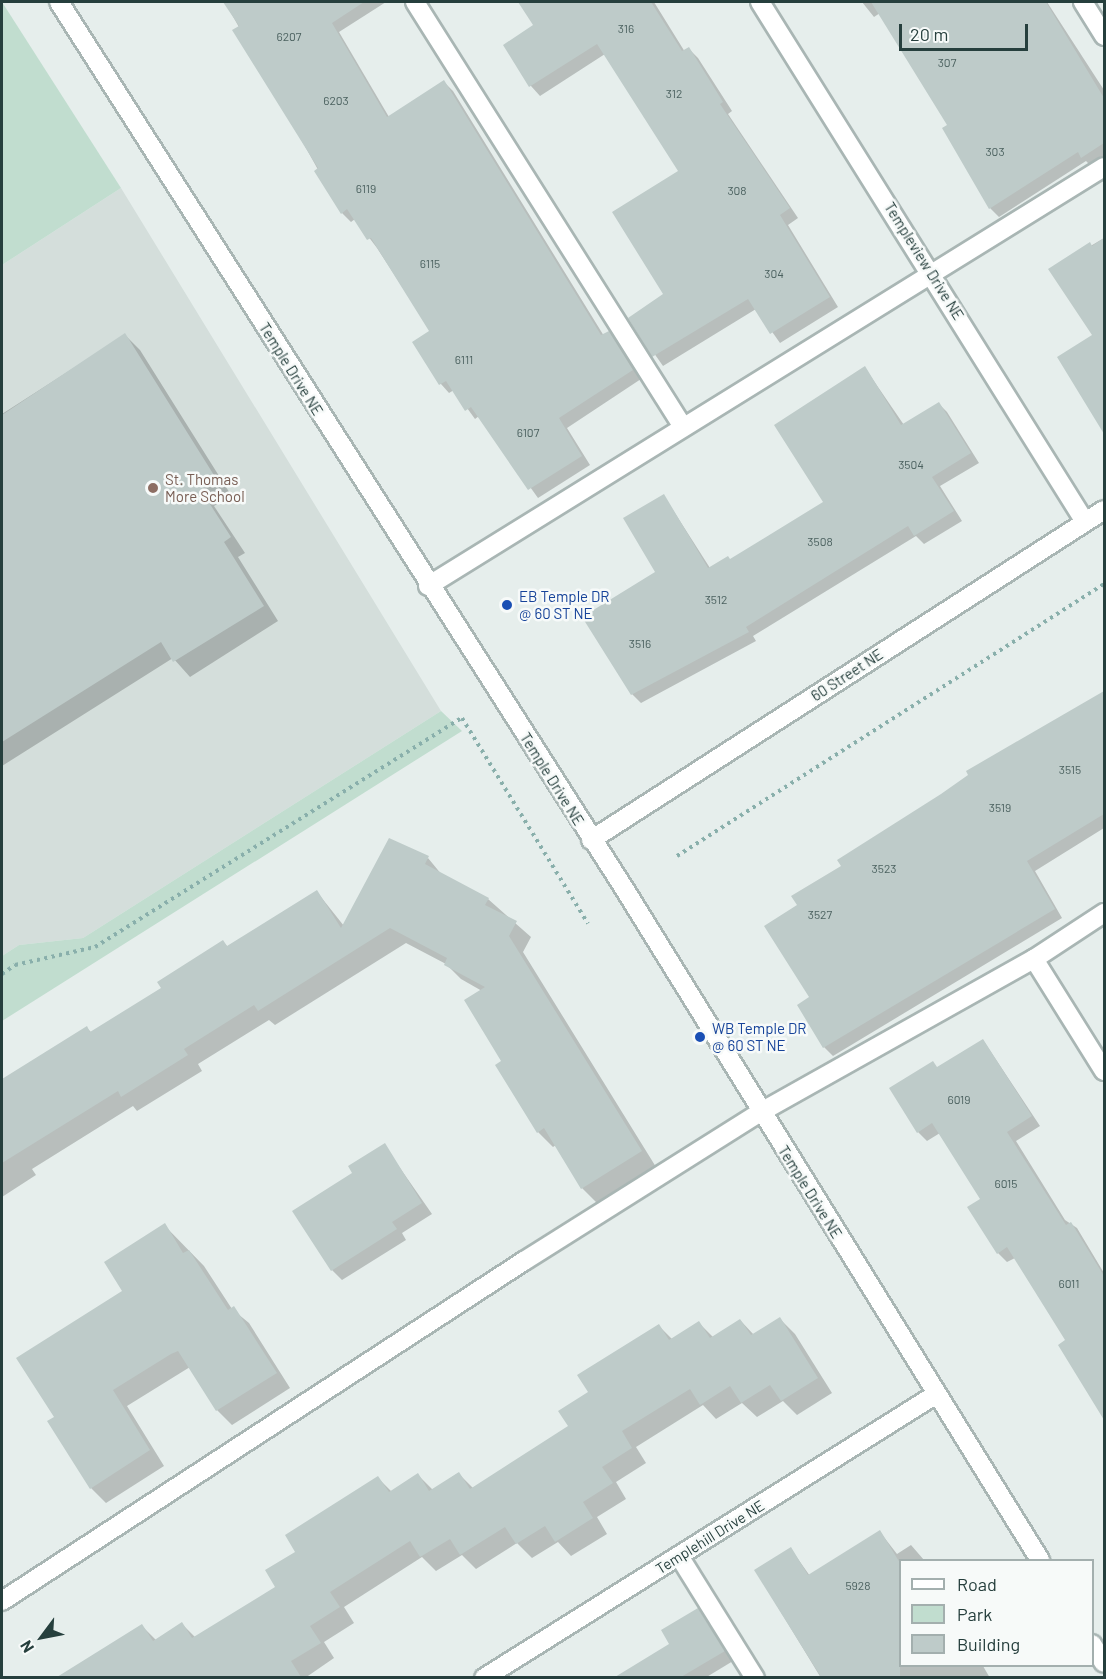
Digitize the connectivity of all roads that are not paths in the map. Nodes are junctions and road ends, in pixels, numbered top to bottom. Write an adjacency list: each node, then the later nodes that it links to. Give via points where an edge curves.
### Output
1 (59, 2): 11 (street, Temple Drive NE)
2 (415, 2): 8 (street)
3 (760, 2): 7 (street, Templeview Drive NE)
4 (1083, 2): 5 (street)
5 (1104, 36)
6 (1104, 167): 7 (street)
7 (932, 272): 8 (street); 10 (street, Templeview Drive NE)
8 (683, 427): 11 (street)
9 (1104, 510): 10 (street, 60 Street NE)
10 (1085, 522): 12 (street, 60 Street NE)
11 (428, 586): 12 (street, Temple Drive NE)
12 (591, 840): 16 (street, Temple Drive NE)
13 (1104, 913): 14 (street)
14 (1034, 959): 15 (street); 16 (street)
15 (1104, 1071)
16 (761, 1112): 17 (street, Temple Drive NE); 20 (street, via 524,1261)
17 (935, 1395): 18 (street, Templehill Drive NE); 19 (street, Temple Drive NE)
18 (679, 1556): 23 (street, Templehill Drive NE); 24 (street)
19 (1039, 1559)
20 (2, 1601)
21 (1094, 1647): 22 (street)
22 (1104, 1663)
23 (484, 1677)
24 (755, 1677)

